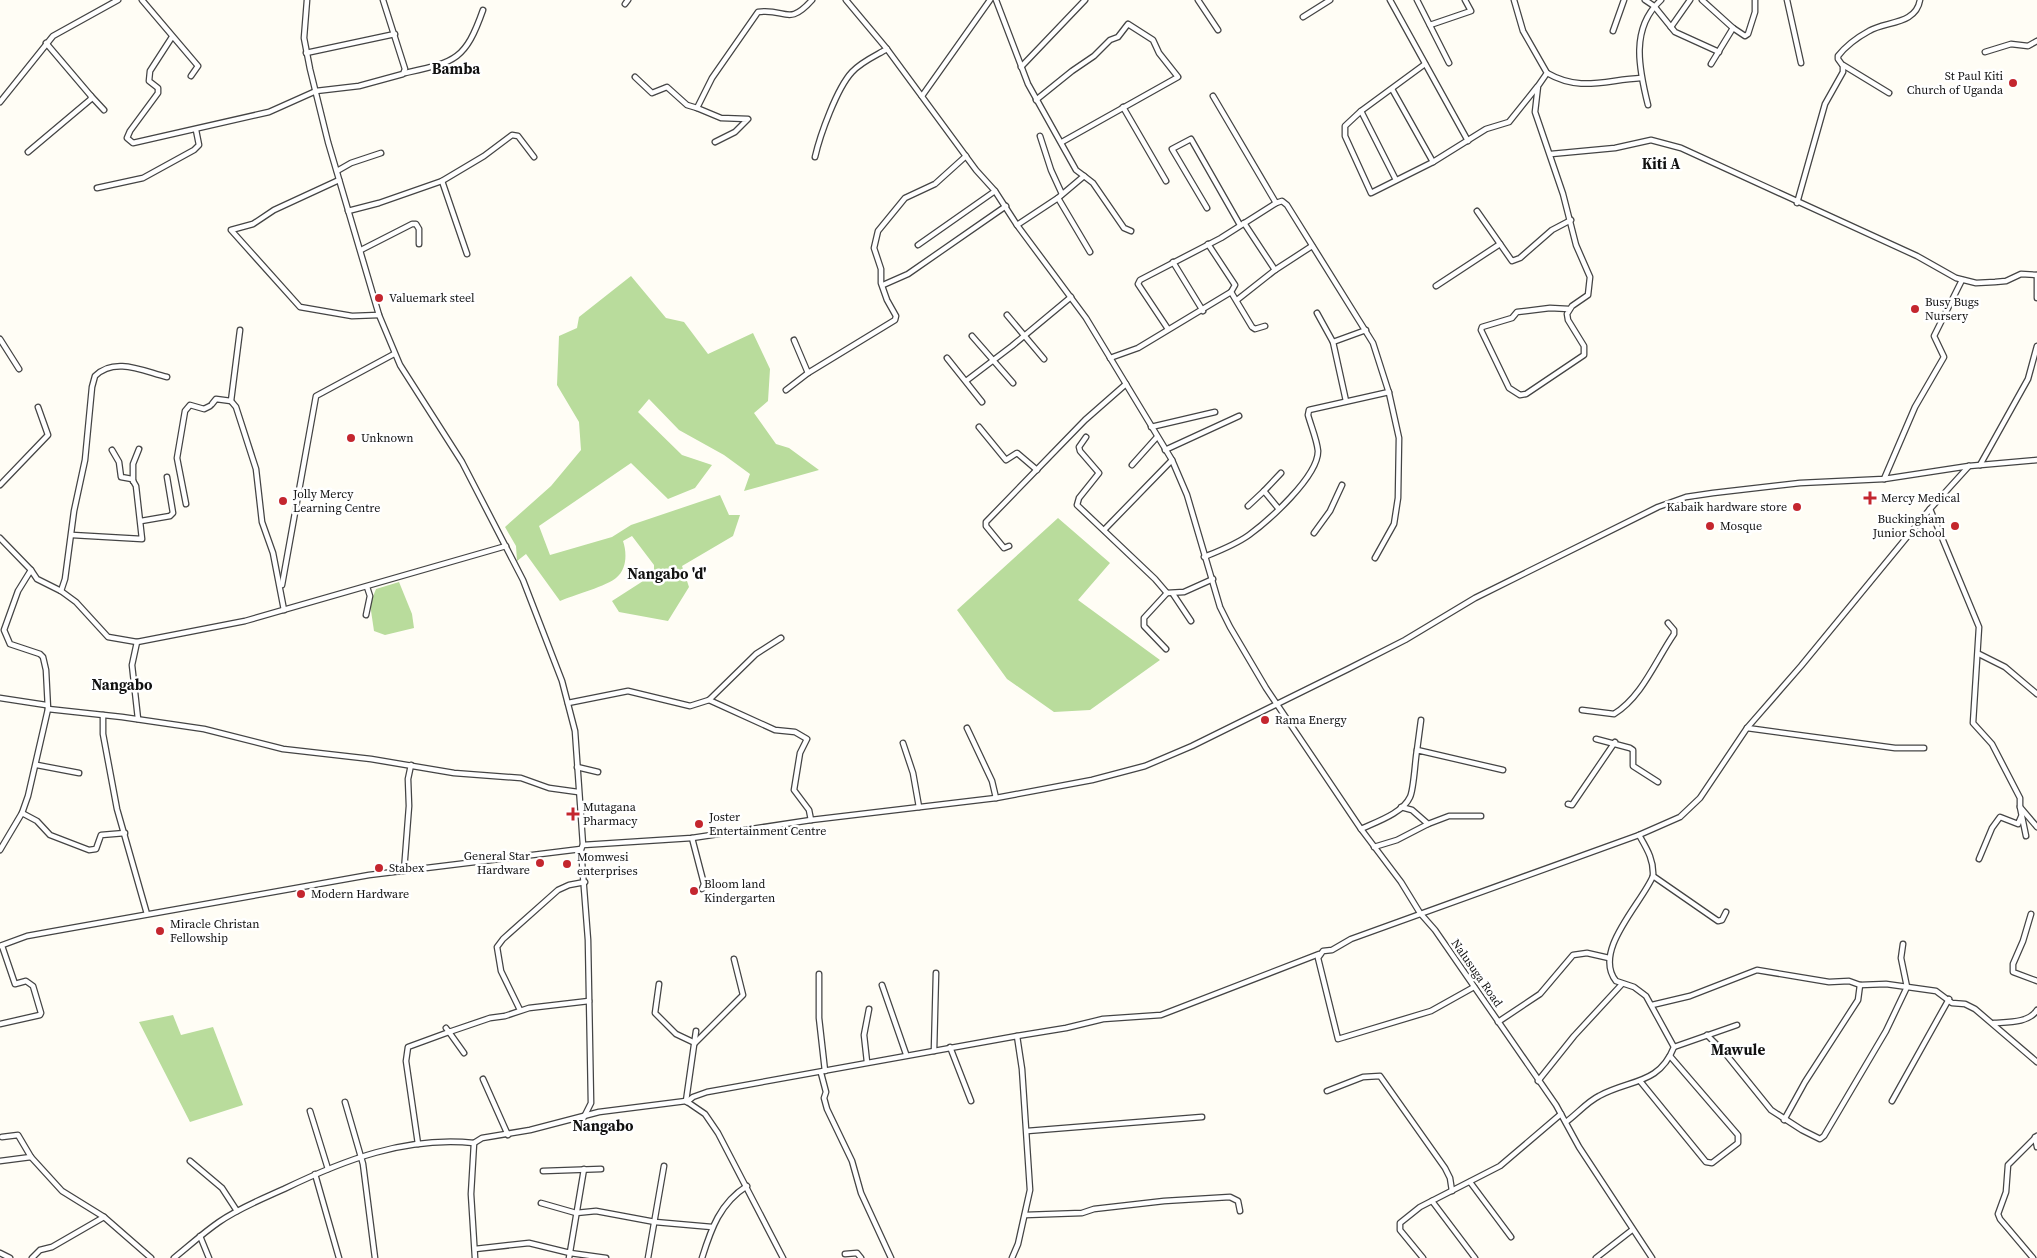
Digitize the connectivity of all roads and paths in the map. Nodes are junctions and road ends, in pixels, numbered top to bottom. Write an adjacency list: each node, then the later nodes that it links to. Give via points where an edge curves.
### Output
1 (118, 0): 35 (street)
2 (142, 0): 33 (street)
3 (308, 0): 39 (street, via 304,38)
4 (383, 0): 32 (street)
5 (812, 0): 62 (street, via 793,16 763,12 755,15 712,78)
6 (846, 0): 36 (street, Nalusuga Road)
7 (990, 0): 56 (street)
8 (996, 0): 45 (street)
9 (1085, 0): 45 (street)
10 (1198, 0): 30 (street)
11 (1330, 0): 26 (street)
12 (1390, 0): 41 (street)
13 (1418, 0): 27 (street)
14 (1465, 0): 27 (street, via 1471,11)
15 (1514, 0): 47 (street, via 1523,31)
16 (1624, 0): 31 (street)
17 (1645, 0): 24 (street)
18 (1661, 0): 24 (street)
19 (1690, 0): 28 (street)
20 (1702, 0): 29 (street)
21 (1755, 0): 29 (street, via 1748,34 1745,36)
22 (1787, 0): 40 (street)
23 (1921, 1): 44 (street, via 1905,19 1868,31 1850,44 1838,56)
24 (1654, 6): 28 (street); 50 (street, via 1646,17 1642,32 1639,50)
25 (483, 10): 46 (street, via 469,45 458,56 443,64)
26 (1303, 17)
27 (1430, 25): 42 (street)
28 (1671, 28): 37 (street, via 1679,35)
29 (1733, 28): 37 (street)
30 (1218, 30)
31 (1613, 31)
32 (394, 34): 39 (street); 46 (street)
33 (172, 36): 48 (street, via 198,66); 65 (street, via 150,71 149,80 158,92 127,138 135,144 163,135)
34 (2037, 41): 38 (street, via 2028,46 2011,44)
35 (46, 43): 55 (street); 59 (street)
36 (887, 48): 56 (street, Nalusuga Road); 74 (street, via 847,78 820,134)
37 (1719, 52): 43 (street)
38 (1985, 52)
39 (306, 53): 53 (street)
40 (1801, 63)
41 (1425, 64): 52 (street); 69 (street)
42 (1449, 64)
43 (1712, 64)
44 (1842, 64): 54 (street); 88 (street, via 1843,72 1825,104)
45 (1022, 67): 58 (street)
46 (405, 73): 53 (street, via 359,86)
47 (1547, 73): 50 (street, via 1573,84); 51 (street)
48 (191, 76)
49 (635, 77): 62 (street, via 650,92 667,87 687,105)
50 (1641, 78): 60 (street)
51 (1538, 86): 69 (street, via 1509,122 1486,129); 72 (street, via 1536,112)
52 (1392, 89): 64 (street); 76 (street)
53 (316, 91): 65 (street, via 275,110); 77 (street)
54 (1889, 92)
55 (91, 96): 63 (street); 70 (street)
56 (922, 96): 73 (street, Nalusuga Road)
57 (1213, 96): 87 (street)
58 (1036, 100): 61 (street, via 1130,24 1153,40 1178,78); 68 (street)
59 (0, 102)
60 (1648, 105)
61 (1122, 107): 68 (street); 82 (street)
62 (697, 108): 67 (street, via 721,118 748,119 735,132)
63 (104, 110)
64 (1361, 110): 80 (street); 80 (street, via 1348,121 1344,131 1369,190 1373,193)
65 (196, 130): 83 (street, via 198,145 194,150 143,178)
66 (1040, 136): 85 (street)
67 (715, 142)
68 (1062, 142): 78 (street, via 1076,170)
69 (1468, 142): 76 (street)
70 (28, 152)
71 (381, 153): 77 (street)
72 (1551, 154): 88 (street, via 1615,148 1643,141 1660,142 1681,148); 93 (street)
73 (966, 156): 84 (street, Nalusuga Road); 109 (street, via 935,184 905,198 878,231 874,248)
74 (815, 157)
75 (534, 158): 81 (street, via 518,136 512,135)
76 (1433, 162): 80 (street)
77 (337, 171): 79 (street)
78 (1084, 176): 85 (street); 96 (street, via 1092,182 1124,228)
79 (339, 180): 91 (street); 118 (street, via 274,210 253,224 231,230 300,307 352,316)
80 (1396, 180)
81 (442, 181): 91 (street); 104 (street)
82 (1166, 181)
83 (97, 188)
84 (995, 191): 89 (street, Nalusuga Road); 98 (street)
85 (1062, 194): 86 (street)
86 (1058, 198): 95 (street); 103 (street)
87 (1276, 203): 94 (street); 101 (street, via 1284,202)
88 (1797, 203): 108 (street, via 1917,256)
89 (1006, 206): 95 (street, Nalusuga Road); 109 (street, via 908,274)
90 (1207, 208): 94 (street, via 1172,149 1191,139)
91 (348, 211): 102 (street)
92 (1477, 212): 100 (street)
93 (1571, 220): 100 (street, via 1552,230 1516,260 1512,261); 115 (street, via 1590,285 1584,298)
94 (1242, 224): 99 (street); 106 (street)
95 (1016, 225): 112 (street, Nalusuga Road)
96 (1131, 231)
97 (419, 244): 102 (street, via 418,226 412,224)
98 (918, 244)
99 (1208, 244): 105 (street); 111 (street, via 1235,286)
100 (1500, 244): 110 (street)
101 (1312, 246): 106 (street); 123 (street)
102 (361, 250): 118 (street)
103 (1090, 252)
104 (467, 254)
105 (1173, 262): 116 (street); 121 (street, via 1142,278 1138,284)
106 (1274, 270): 114 (street)
107 (2037, 275): 108 (street, via 2021,274 1995,282); 113 (street)
108 (1962, 280): 165 (street, via 1934,336 1944,357 1915,407)
109 (883, 285): 136 (street, via 895,320)
110 (1436, 286)
111 (1231, 292): 114 (street); 116 (street)
112 (1071, 297): 125 (street); 132 (street, Nalusuga Road)
113 (2037, 298)
114 (1236, 300): 120 (street, via 1254,328)
115 (1569, 309): 115 (street, via 1568,320 1584,346 1584,355 1526,394 1515,393 1509,388 1482,327 1512,318 1517,312)
116 (1203, 311): 121 (street)
117 (1318, 313): 128 (street)
118 (379, 315): 130 (street)
119 (1007, 315): 125 (street)
120 (1266, 326)
121 (1168, 329): 132 (street, via 1127,354)
122 (240, 330): 144 (street)
123 (1366, 330): 128 (street); 143 (street, via 1379,354)
124 (972, 336): 134 (street)
125 (1024, 336): 133 (street); 134 (street)
126 (0, 339): 135 (street)
127 (794, 340): 136 (street)
128 (1334, 342): 145 (street)
129 (2037, 346): 160 (street, via 2028,379)
130 (394, 354): 179 (street, via 462,462); 186 (street, via 316,396)
131 (947, 358): 138 (street)
132 (1110, 358): 140 (street, Nalusuga Road)
133 (1044, 359)
134 (994, 360): 138 (street); 139 (street)
135 (19, 369)
136 (808, 373): 142 (street)
137 (167, 378): 177 (street, via 136,367 105,369 95,376)
138 (966, 380): 146 (street)
139 (1014, 383)
140 (1126, 384): 151 (street, Nalusuga Road); 162 (street, via 1085,420)
141 (1389, 386): 143 (street)
142 (786, 390)
143 (1389, 393): 145 (street); 182 (street, via 1399,438 1398,498 1394,524)
144 (231, 401): 170 (street, via 216,399 204,408 190,405 185,409 177,458); 186 (street, via 236,407 256,469 262,522)
145 (1346, 401): 172 (street, via 1309,410 1318,452 1316,463 1301,486)
146 (982, 402)
147 (38, 407): 167 (street, via 48,435)
148 (1215, 412): 151 (street)
149 (1239, 416): 156 (street)
150 (979, 426): 162 (street, via 1006,460 1017,453)
151 (1152, 427): 153 (street, Nalusuga Road)
152 (1086, 437): 175 (street, via 1080,451 1099,473 1077,504)
153 (1157, 437): 156 (street, Nalusuga Road); 159 (street)
154 (139, 449): 166 (street, via 133,464)
155 (112, 450): 166 (street, via 119,462 121,477)
156 (1165, 450): 157 (street, Nalusuga Road)
157 (1172, 460): 175 (street); 181 (street, Nalusuga Road, via 1190,504)
158 (2037, 460): 160 (street)
159 (1132, 465)
160 (1980, 465): 161 (street)
161 (1969, 466): 165 (street); 173 (street)
162 (1037, 470): 180 (street, via 986,522 986,526 1007,547)
163 (1282, 472): 169 (street)
164 (167, 477): 174 (street, via 173,513)
165 (1884, 479): 204 (street, via 1800,483 1713,493 1686,497 1658,507 1475,598 1405,640)
166 (133, 480): 174 (street)
167 (0, 485)
168 (1342, 485): 176 (street, via 1330,511)
169 (1264, 491): 171 (street); 172 (street)
170 (186, 504)
171 (1248, 506)
172 (1278, 508): 181 (street, via 1249,535)
173 (1930, 508): 199 (street, via 1979,627); 211 (street)
174 (141, 521): 177 (street, via 141,540)
175 (1104, 530): 188 (street)
176 (1314, 532)
177 (72, 535): 187 (street)
178 (0, 538): 183 (street)
179 (506, 546): 185 (street); 203 (street, via 523,580)
180 (1000, 552)
181 (1204, 557): 184 (street, Nalusuga Road)
182 (1375, 558)
183 (31, 570): 187 (street, via 37,580); 196 (street, via 7,618)
184 (1213, 579): 189 (street); 204 (street, Nalusuga Road, via 1220,607 1230,627)
185 (367, 587): 190 (street); 191 (street, via 370,596)
186 (281, 589): 190 (street)
187 (61, 591): 197 (street, via 76,602 108,637)
188 (1167, 593): 189 (street); 198 (street, via 1143,620 1144,626)
189 (1173, 594): 192 (street)
190 (284, 610): 197 (street)
191 (366, 615)
192 (1191, 621)
193 (1668, 623): 206 (street, via 1674,634 1629,701 1614,714)
194 (0, 638): 196 (street)
195 (781, 638): 202 (street, via 756,654)
196 (6, 639): 205 (street, via 10,644 43,657)
197 (137, 642): 208 (street, via 132,665)
198 (1166, 649)
199 (1979, 654): 200 (street, via 2005,667); 229 (street, via 1973,723 1992,744 2020,798)
200 (2037, 694)
201 (0, 698): 205 (street)
202 (709, 700): 203 (street, via 690,706 628,691); 233 (street, via 758,723 784,732 795,732 807,739 800,753 794,787 809,810)
203 (568, 703): 219 (street, via 575,731)
204 (1277, 704): 225 (street, via 1145,766 1092,780); 236 (street, Nalusuga Road)
205 (47, 707): 207 (street); 217 (street)
206 (1582, 710)
207 (103, 715): 208 (street); 237 (street, via 103,734 117,809)
208 (138, 719): 218 (street, via 204,729 283,750)
209 (1421, 720): 216 (street)
210 (967, 728): 225 (street, via 992,781)
211 (1747, 728): 215 (street, via 1895,748); 238 (street, via 1700,798 1680,816)
212 (1596, 739): 213 (street)
213 (1615, 742): 223 (street, via 1633,750 1634,766); 226 (street, via 1572,805)
214 (902, 743): 227 (street, via 913,773)
215 (1924, 748)
216 (1417, 750): 220 (street); 228 (street, via 1411,795)
217 (36, 765): 222 (street); 230 (street)
218 (411, 766): 224 (street, via 521,778 549,788); 245 (street)
219 (577, 767): 221 (street); 224 (street)
220 (1503, 770)
221 (598, 772)
222 (78, 773)
223 (1658, 782)
224 (578, 792): 241 (street)
225 (996, 798): 227 (street)
226 (1568, 804)
227 (919, 807): 233 (street)
228 (1401, 807): 234 (street, via 1412,810); 236 (street)
229 (2020, 807): 232 (street); 235 (street)
230 (22, 813): 237 (street, via 50,835 89,850 96,849 101,836); 243 (street)
231 (1481, 816): 234 (street, via 1449,816)
232 (2020, 817): 239 (street); 244 (street, via 2018,824 2000,818 1992,828)
233 (811, 820): 240 (street)
234 (1428, 824): 242 (street, via 1397,840)
235 (2037, 828)
236 (1361, 830): 242 (street, Nalusuga Road)
237 (125, 833): 251 (street)
238 (1639, 835): 246 (street, via 1650,854); 250 (street)
239 (2026, 836)
240 (692, 838): 241 (street); 248 (street, via 704,884)
241 (582, 847): 245 (street); 247 (street)
242 (1374, 847): 250 (street, Nalusuga Road)
243 (0, 850)
244 (1979, 859)
245 (404, 872): 251 (street, via 369,875)
246 (1653, 876): 249 (street, via 1718,921); 256 (street, via 1624,921)
247 (585, 882): 268 (street); 271 (street, via 558,890 497,947 501,971)
248 (702, 889)
249 (1726, 912)
250 (1420, 913): 255 (street); 265 (street, Nalusuga Road)
251 (148, 914): 254 (street, via 27,936)
252 (2031, 914): 260 (street, via 2012,972)
253 (1903, 944): 266 (street, via 1901,958)
254 (1, 946): 275 (street, via 15,984 26,981 33,986 41,1013 22,1021)
255 (1320, 954): 265 (street, via 1318,958 1338,1039 1431,1011); 280 (street, via 1161,1015 1103,1019)
256 (1609, 958): 262 (street, via 1612,976); 273 (street, via 1587,953 1573,955 1540,994)
257 (734, 959): 281 (street, via 743,995)
258 (936, 973): 284 (street)
259 (819, 974): 290 (street)
260 (2037, 981)
261 (659, 984): 281 (street, via 655,1013 676,1034)
262 (1622, 984): 269 (street, via 1634,987); 292 (street)
263 (882, 985): 286 (street)
264 (1860, 985): 266 (street); 269 (street, via 1757,970 1690,996); 305 (street, via 1858,1000)
265 (1474, 987): 273 (street, Nalusuga Road)
266 (1907, 987): 267 (street, via 1936,991); 305 (street, via 1886,1031 1824,1136 1815,1138)
267 (1949, 999): 274 (street, via 1952,1003 1975,1008); 297 (street)
268 (589, 1001): 271 (street); 299 (street)
269 (1652, 1005): 283 (street)
270 (869, 1009): 288 (street, via 864,1035)
271 (520, 1010): 277 (street)
272 (2037, 1010): 274 (street, via 2034,1015 2016,1022)
273 (1498, 1022): 292 (street, Nalusuga Road)
274 (1994, 1023): 289 (street)
275 (0, 1024)
276 (1736, 1025): 279 (street)
277 (448, 1030): 285 (street); 311 (street, via 408,1047 406,1052)
278 (696, 1031): 281 (street)
279 (1707, 1035): 283 (street); 305 (street, via 1725,1052 1771,1110)
280 (1017, 1036): 282 (street); 307 (street)
281 (696, 1043): 295 (street, via 686,1086)
282 (950, 1047): 284 (street); 296 (street)
283 (1674, 1047): 287 (street)
284 (934, 1051): 286 (street)
285 (464, 1053)
286 (906, 1054): 288 (street)
287 (1670, 1056): 293 (street, via 1657,1072); 293 (street, via 1738,1135 1738,1143 1712,1163 1706,1162)
288 (867, 1062): 290 (street)
289 (2037, 1062)
290 (823, 1072): 295 (street, via 707,1092); 356 (street, via 827,1109)
291 (483, 1079): 308 (street)
292 (1538, 1081): 302 (street, Nalusuga Road)
293 (1640, 1081): 306 (street, via 1597,1096)
294 (1327, 1090): 326 (street, via 1363,1077 1380,1076 1445,1168)
295 (687, 1101): 301 (street); 325 (street, via 712,1124)
296 (971, 1101)
297 (1892, 1101)
298 (345, 1102): 314 (street)
299 (591, 1103): 301 (street); 303 (street)
300 (310, 1111): 319 (street)
301 (599, 1112): 303 (street)
302 (1561, 1114): 306 (street, Nalusuga Road); 324 (street, via 1500,1166)
303 (584, 1117): 308 (street)
304 (1202, 1117): 307 (street)
305 (1784, 1120)
306 (1566, 1122): 336 (street, Nalusuga Road)
307 (1027, 1131): 332 (street, via 1030,1190)
308 (508, 1135): 312 (street, via 482,1138)
309 (2036, 1136): 313 (street); 362 (street, via 2008,1165 2006,1192 1998,1214)
310 (2, 1137): 315 (street, via 19,1136)
311 (418, 1144): 312 (street, via 450,1141); 314 (street)
312 (474, 1144): 339 (street, via 471,1194)
313 (2037, 1147)
314 (360, 1156): 319 (street); 349 (street)
315 (31, 1157): 316 (street); 333 (street, via 62,1191)
316 (0, 1161)
317 (190, 1161): 329 (street, via 222,1188)
318 (664, 1166): 334 (street)
319 (328, 1169): 323 (street)
320 (584, 1169): 321 (street); 322 (street); 331 (street)
321 (601, 1169)
322 (543, 1171)
323 (315, 1174): 329 (street); 348 (street)
324 (1470, 1182): 326 (street); 338 (street)
325 (747, 1186): 335 (street, via 731,1198); 354 (street)
326 (1452, 1191): 327 (street)
327 (1432, 1200): 358 (street, via 1399,1227); 359 (street)
328 (541, 1202): 331 (street)
329 (237, 1211): 337 (street)
330 (1240, 1211): 332 (street, via 1238,1200 1230,1197 1164,1201 1082,1213)
331 (576, 1213): 334 (street, via 596,1211); 342 (street)
332 (1024, 1215): 357 (street)
333 (104, 1217): 344 (street, via 52,1247 40,1250); 345 (street)
334 (655, 1222): 335 (street); 352 (street)
335 (712, 1227): 353 (street)
336 (1632, 1230): 360 (street); 361 (street, Nalusuga Road)
337 (200, 1236): 346 (street); 347 (street)
338 (1510, 1237)
339 (475, 1249): 342 (street, via 529,1243); 350 (street)
340 (0, 1253): 343 (street)
341 (845, 1254): 355 (street, via 857,1253)
342 (569, 1256): 351 (street)
343 (10, 1258)
344 (32, 1258)
345 (151, 1258)
346 (174, 1258)
347 (209, 1258)
348 (339, 1258)
349 (375, 1258)
350 (475, 1258)
351 (606, 1258)
352 (648, 1258)
353 (702, 1258)
354 (783, 1258)
355 (861, 1258)
356 (891, 1258)
357 (1012, 1258)
358 (1423, 1258)
359 (1475, 1258)
360 (1596, 1258)
361 (1652, 1258)
362 (2033, 1258)

